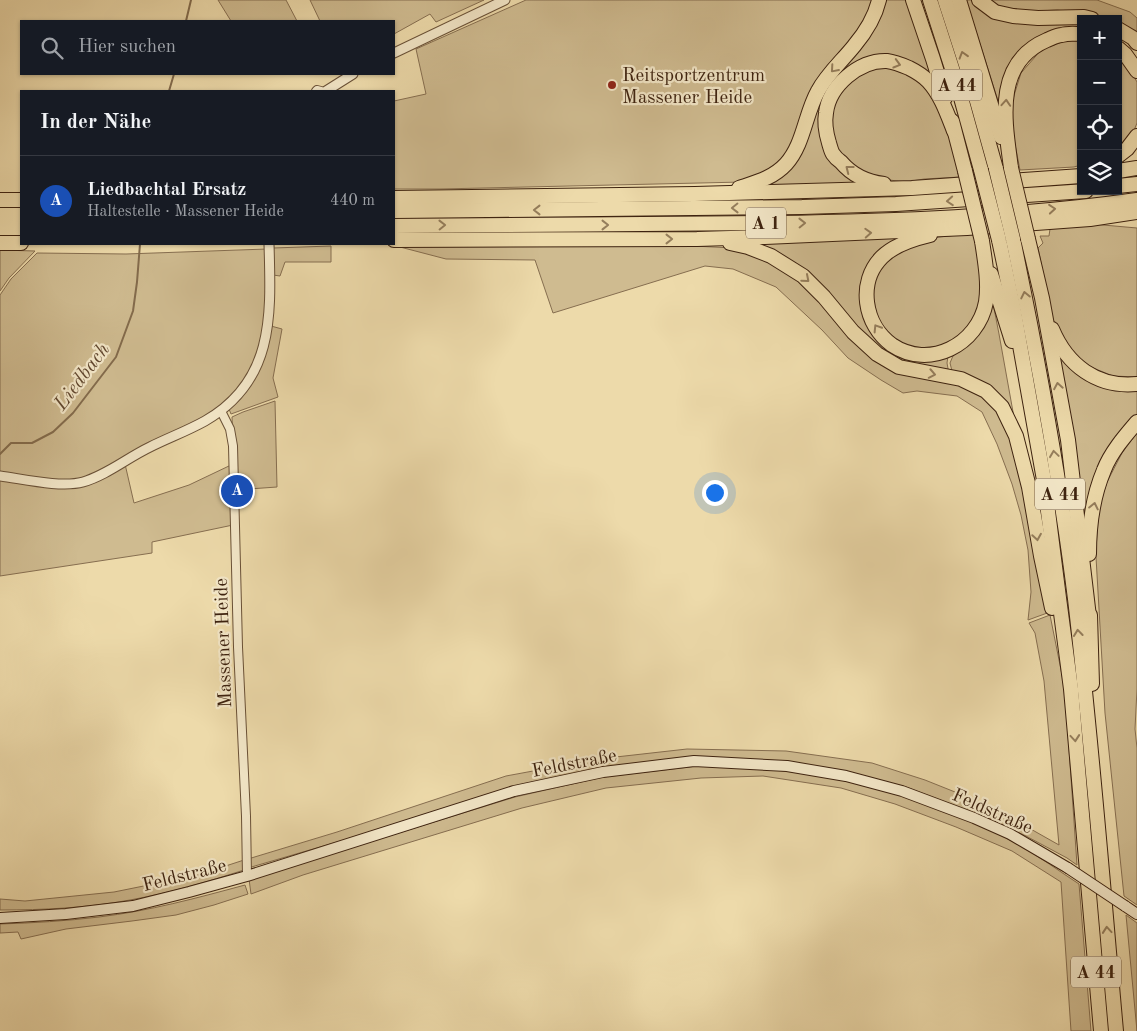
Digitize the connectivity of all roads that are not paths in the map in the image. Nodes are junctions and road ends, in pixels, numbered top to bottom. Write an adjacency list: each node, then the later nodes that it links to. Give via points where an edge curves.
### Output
1 (505, 0): 13 (street)
2 (879, 0): 30 (highway, one-way to 30, via 866,30 817,91 796,147 786,163 762,181 736,189)
3 (913, 0): 17 (highway)
4 (930, 0): 53 (highway, A 44, bridge, via 958,88 999,240)
5 (946, 0): 59 (highway, A 44, one-way to 5, bridge, via 1075,598 1032,331 996,169)
6 (959, 0): 20 (highway)
7 (979, 0): 8 (highway, via 994,12 1013,16)
8 (1077, 17)
9 (1122, 32): 11 (highway)
10 (1077, 34): 20 (highway, one-way to 10, via 1005,112 1011,75 1035,45 1061,35)
11 (1137, 43)
12 (1122, 51): 14 (highway)
13 (395, 53)
14 (1137, 71)
15 (351, 75): 16 (street)
16 (328, 90)
17 (954, 131): 28 (highway, one-way to 17, via 872,182 858,176 833,154 826,133 826,112 842,80 871,64 887,61 901,64 927,80 942,100); 47 (highway, bridge)
18 (1137, 136): 19 (highway)
19 (1122, 153)
20 (1010, 168): 51 (highway, bridge)
21 (1137, 168): 22 (highway)
22 (1122, 170)
23 (1077, 171): 25 (highway)
24 (1077, 176): 25 (highway)
25 (1034, 178): 28 (highway)
26 (1137, 184): 27 (highway)
27 (1122, 186)
28 (912, 188): 30 (highway)
29 (1077, 192): 35 (highway, A 1, one-way to 35, via 802,207)
30 (695, 194): 31 (highway)
31 (395, 198)
32 (0, 200): 33 (highway)
33 (20, 200)
34 (1137, 200): 41 (highway, A 1, one-way to 34, via 898,220 1049,210)
35 (395, 212)
36 (1137, 212): 39 (highway)
37 (0, 215): 38 (highway)
38 (20, 215)
39 (1090, 219): 40 (highway); 44 (highway)
40 (1137, 222)
41 (395, 226)
42 (0, 228): 43 (highway)
43 (20, 228)
44 (967, 228): 45 (highway, one-way to 44); 47 (highway, one-way to 44, via 986,303 974,330 944,352 920,355 891,344 874,325 866,300 875,264 907,242)
45 (697, 239): 46 (highway, one-way to 45); 58 (highway, one-way to 58, via 735,244 771,256 803,276 877,354 900,367 961,379 986,391 1002,407 1016,436 1029,487 1040,556)
46 (395, 240)
47 (982, 241): 53 (highway)
48 (0, 243): 49 (highway)
49 (20, 243)
50 (269, 245): 54 (street, via 270,307 262,350 247,384)
51 (1042, 298): 52 (highway, via 1057,340 1084,372 1112,383); 57 (highway, one-way to 51, via 1068,440)
52 (1137, 384)
53 (1029, 393): 58 (highway, A 44, via 1044,480)
54 (221, 411): 56 (street, via 82,482 64,484); 60 (street, Massener Heide, via 230,429 233,446)
55 (1137, 422): 57 (highway, one-way to 55, via 1089,539 1093,506 1104,469)
56 (0, 476)
57 (1090, 625): 59 (highway)
58 (1071, 689): 63 (highway, A 44, one-way to 63)
59 (1091, 751): 64 (highway, A 44, one-way to 59)
60 (247, 876): 61 (main road, Feldstraße, bridge, via 514,791 603,772 694,762 787,766 846,776 902,791 1010,834); 62 (main road, Feldstraße, via 133,906)
61 (1137, 914)
62 (0, 918)
63 (1101, 1031)
64 (1116, 1031)

